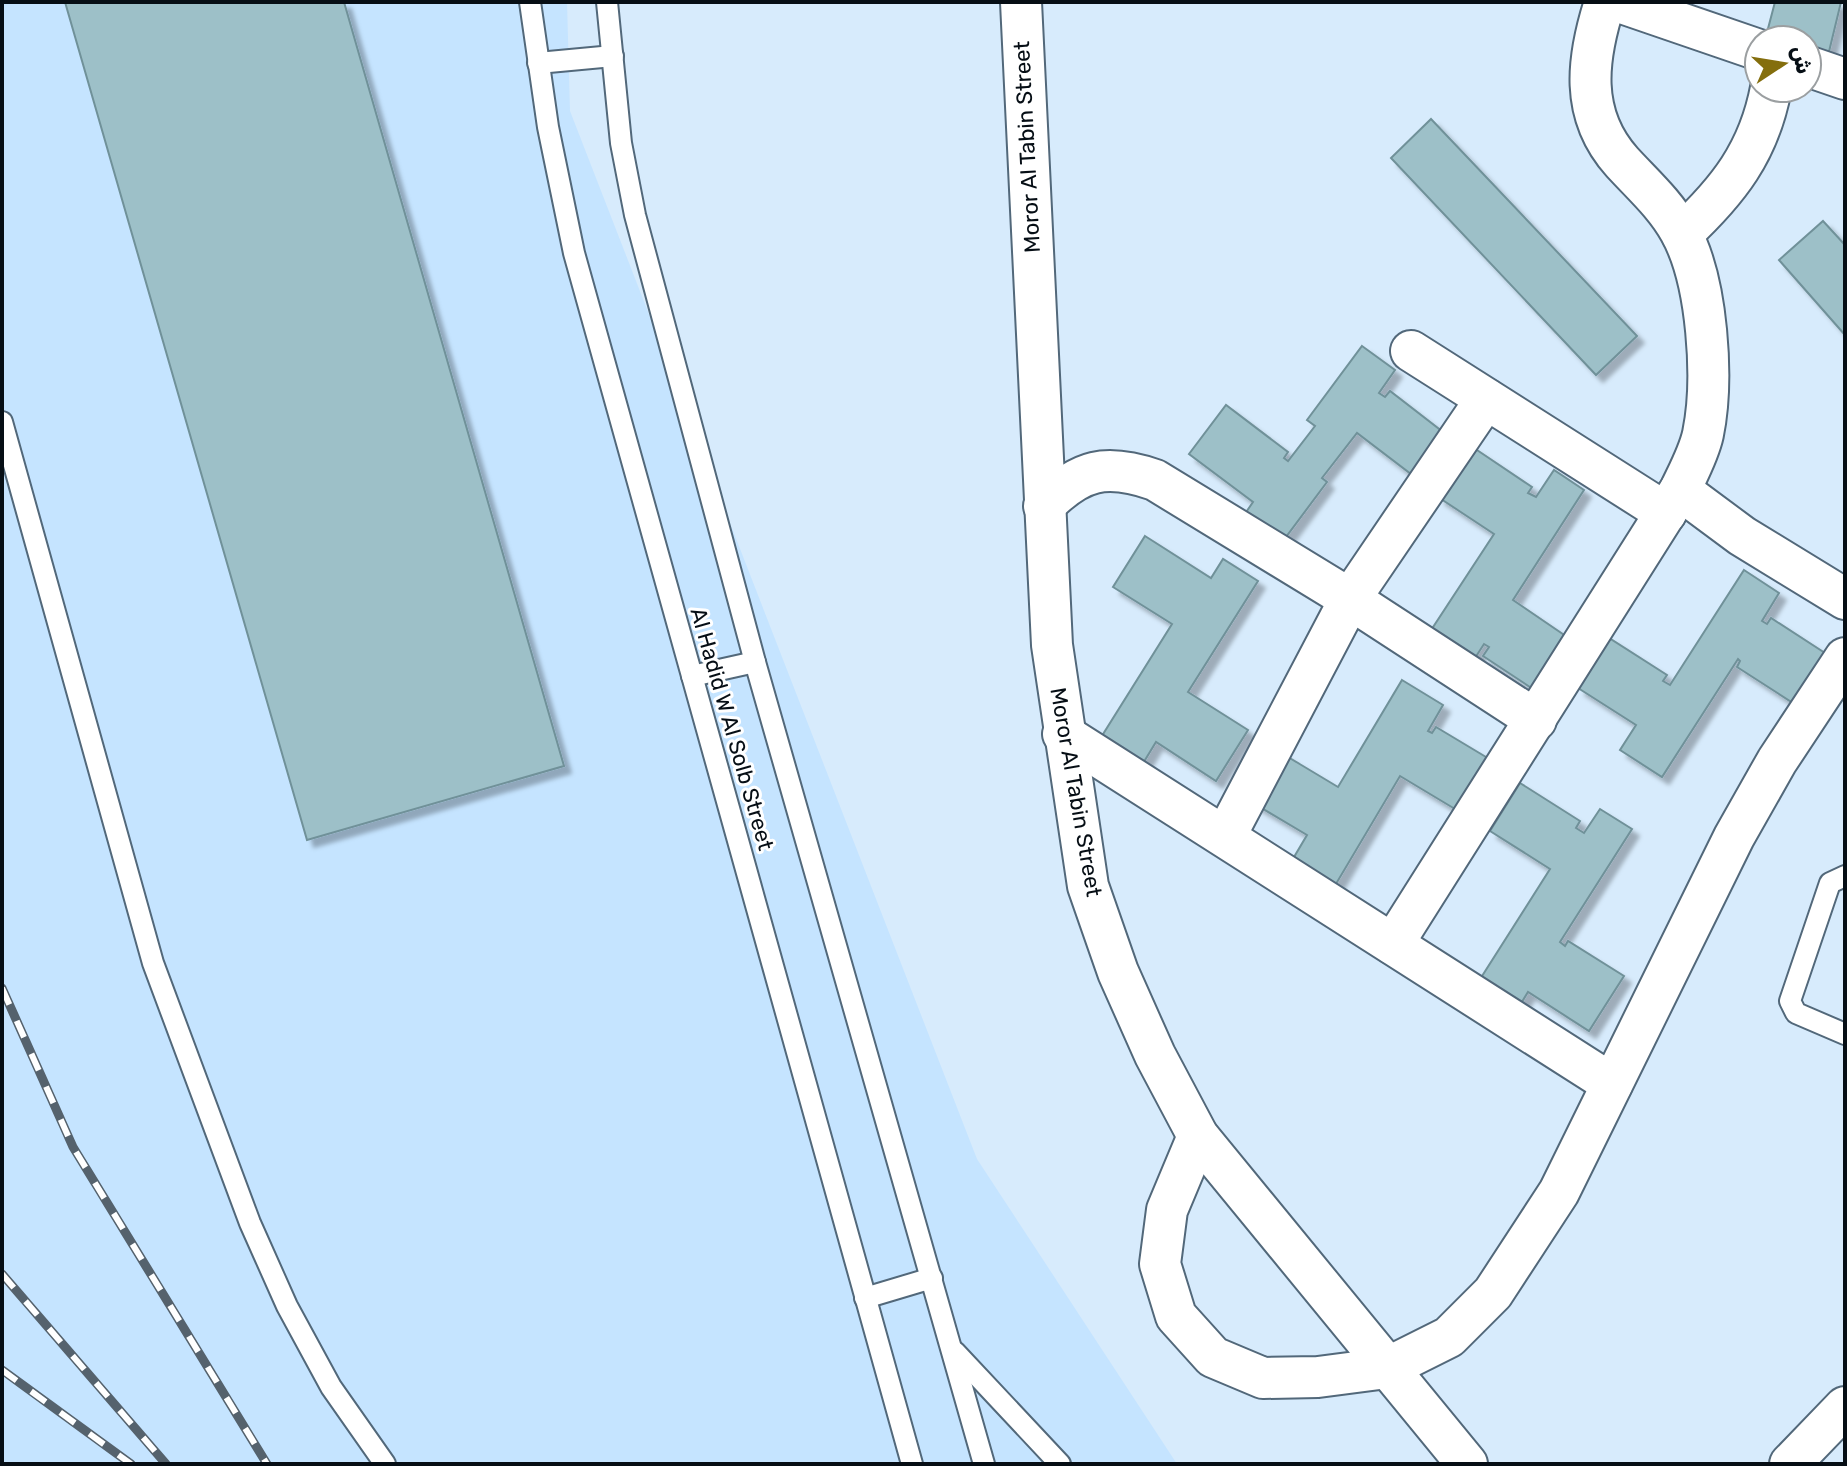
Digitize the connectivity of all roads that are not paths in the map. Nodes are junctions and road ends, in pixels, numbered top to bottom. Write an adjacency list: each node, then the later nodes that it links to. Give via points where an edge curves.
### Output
1 (530, 2): 8 (lane, Al Hadid W Al Solb Street)
2 (607, 2): 7 (lane, Al Hadid W Al Solb Street)
3 (1021, 2): 17 (street, Moror Al Tabin Street)
4 (1605, 2): 12 (street, via 1588,65 1590,99 1601,131 1620,160 1655,193)
5 (1619, 2): 6 (street)
6 (1743, 45)
7 (613, 56): 8 (lane); 21 (lane, Al Hadid W Al Solb Street, via 635,215)
8 (538, 63): 22 (lane, Al Hadid W Al Solb Street, via 574,253)
9 (1823, 71): 10 (street)
10 (1845, 79)
11 (1768, 104): 12 (street, via 1749,155 1722,196)
12 (1682, 234): 16 (street, via 1706,331 1710,387 1703,438)
13 (1411, 351): 14 (street)
14 (1486, 399): 16 (street); 18 (street)
15 (2, 422): 36 (lane, via 153,963 250,1223 287,1306 331,1387)
16 (1673, 502): 19 (street, via 1742,536); 23 (street)
17 (1044, 506): 18 (street, via 1066,483 1094,471 1126,470 1155,480); 24 (street, Moror Al Tabin Street)
18 (1350, 599): 23 (street); 25 (street)
19 (1845, 599)
20 (1845, 658): 29 (street, via 1734,837)
21 (755, 662): 22 (lane); 31 (lane, Al Hadid W Al Solb Street)
22 (692, 676): 32 (lane, Al Hadid W Al Solb Street)
23 (1536, 720): 27 (street)
24 (1063, 734): 25 (street); 30 (street, Moror Al Tabin Street, via 1088,886 1136,1014)
25 (1226, 835): 27 (street)
26 (1845, 876): 28 (lane, via 1830,883 1790,1001 1796,1013)
27 (1393, 944): 29 (street)
28 (1845, 1034)
29 (1612, 1084): 34 (street, via 1559,1192 1493,1293 1449,1337)
30 (1198, 1136): 34 (street, Moror Al Tabin Street); 34 (street, via 1167,1210 1160,1264 1176,1316 1213,1357 1263,1378)
31 (932, 1278): 32 (lane); 33 (lane, Al Hadid W Al Solb Street)
32 (865, 1298): 37 (lane, Al Hadid W Al Solb Street)
33 (952, 1349): 38 (lane, Al Hadid W Al Solb Street); 39 (lane)
34 (1387, 1368): 40 (street, Moror Al Tabin Street)
35 (1845, 1407): 41 (street)
36 (385, 1464)
37 (912, 1464)
38 (984, 1464)
39 (1060, 1464)
40 (1467, 1464)
41 (1790, 1464)

